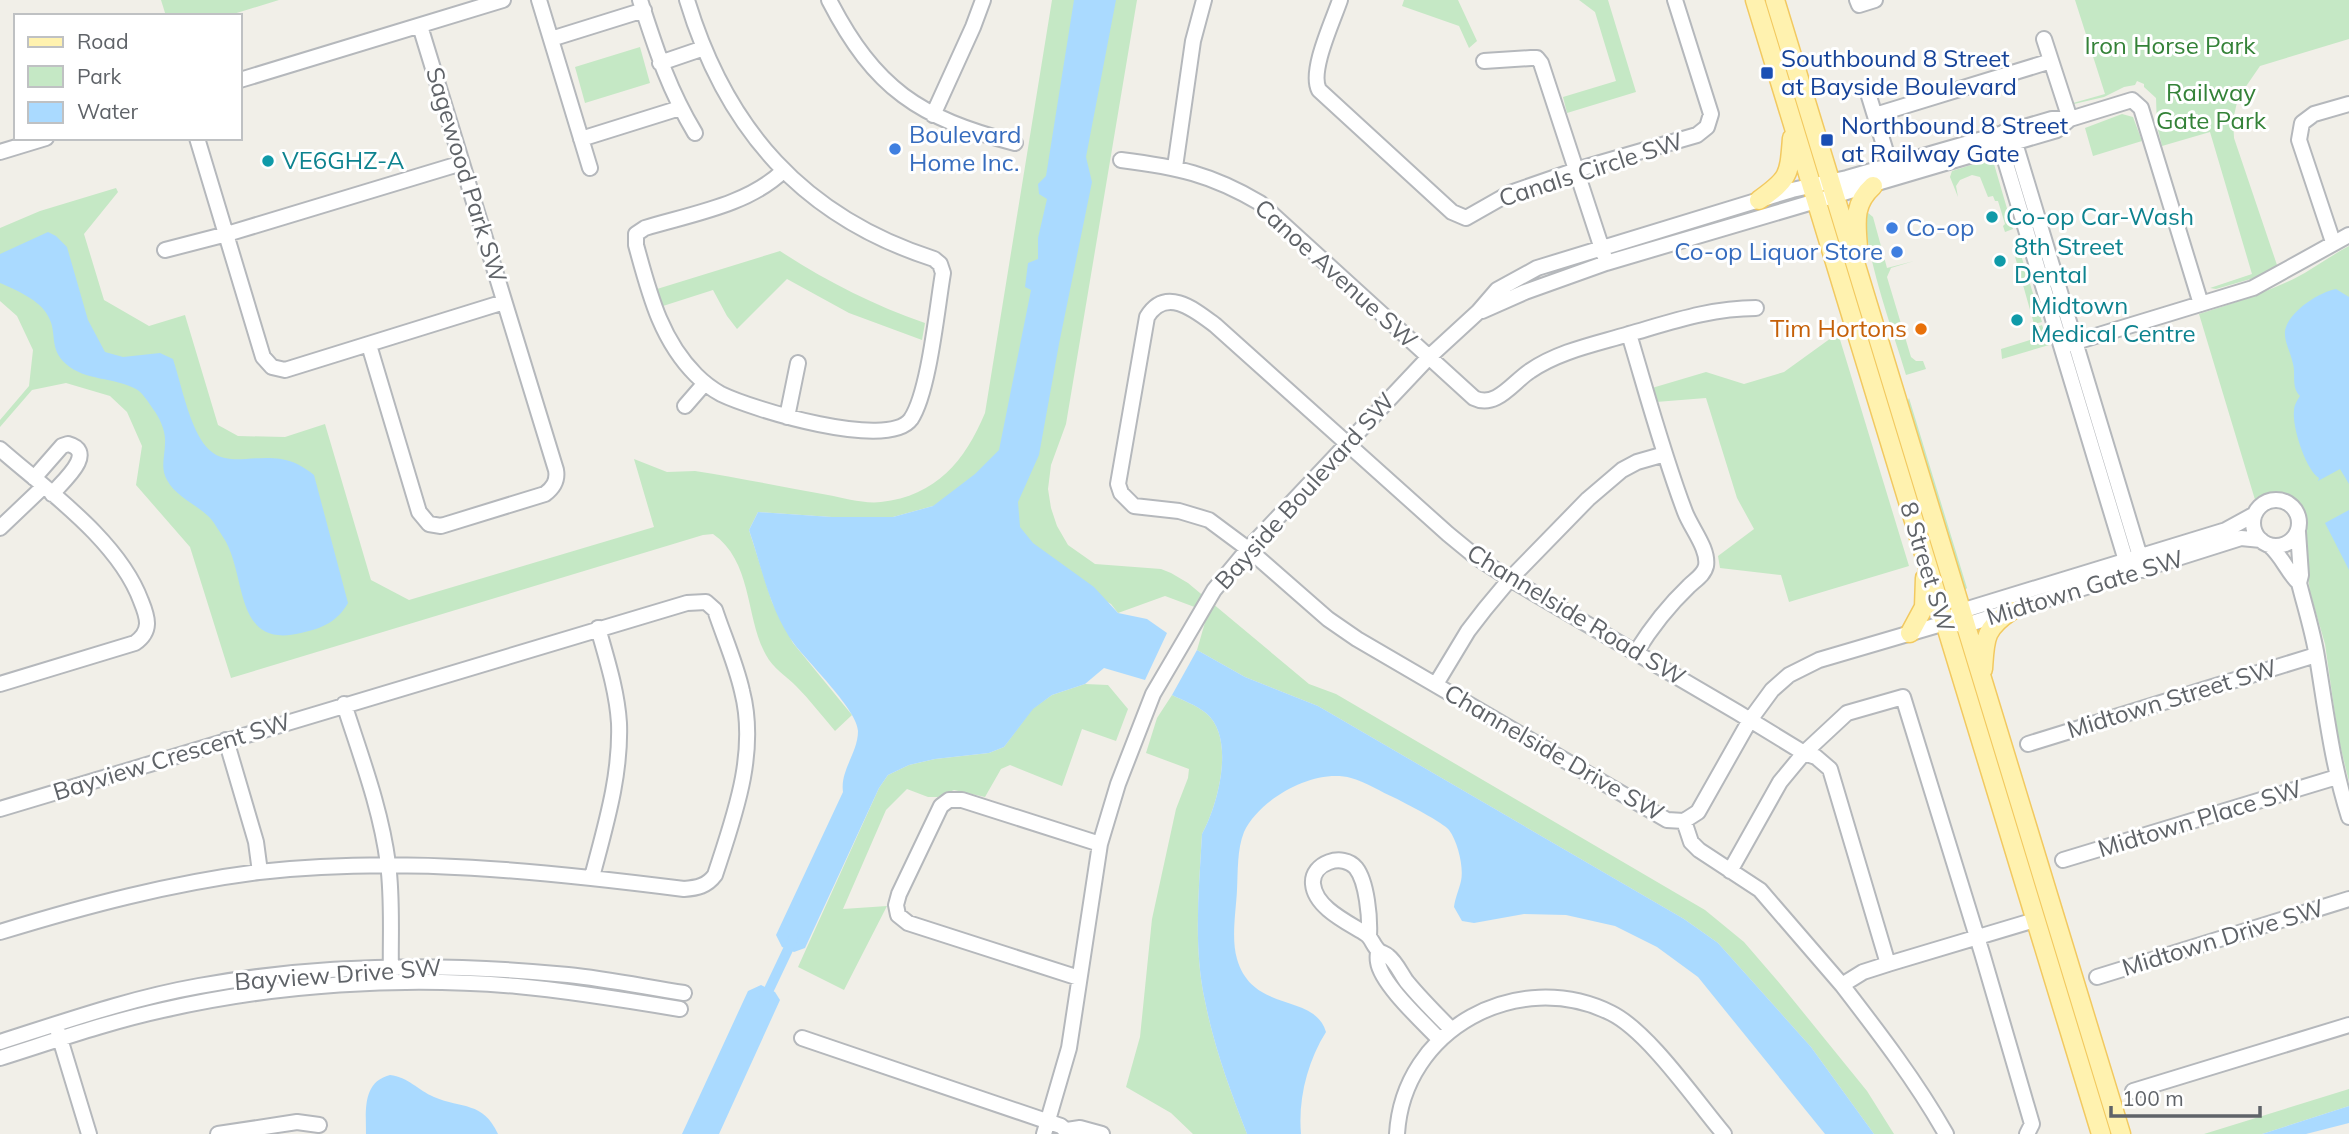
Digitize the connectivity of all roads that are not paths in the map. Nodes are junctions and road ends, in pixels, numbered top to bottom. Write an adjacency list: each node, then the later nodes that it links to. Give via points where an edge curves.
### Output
1 (503, 0): 14 (street)
2 (539, 0): 15 (street)
3 (687, 0): 17 (street)
4 (829, 0): 25 (street, via 870,65 908,101)
5 (983, 0): 25 (street)
6 (1204, 0): 40 (street, via 1193,41)
7 (1340, 0): 42 (street, Canals Circle SW, via 1316,74 1319,90 1452,212 1466,218 1510,193)
8 (1675, 0): 42 (street, Canals Circle SW, via 1711,114 1707,127 1696,135)
9 (1755, 0): 28 (main road, 8 Street SW)
10 (1775, 0): 45 (main road, 8 Street SW)
11 (1857, 0): 12 (street, via 1858,5)
12 (1875, 0)
13 (642, 5): 15 (street); 20 (street)
14 (420, 26): 21 (street); 38 (street, Sagewood Park SW)
15 (551, 39): 31 (street)
16 (2044, 39): 19 (street)
17 (704, 48): 20 (street); 43 (street, via 729,100)
18 (1484, 61): 42 (street, via 1536,58 1541,63)
19 (2051, 61): 26 (street); 27 (street)
20 (660, 64): 24 (street)
21 (242, 79)
22 (1868, 93): 26 (street)
23 (2349, 104): 50 (street, via 2314,114 2302,123 2299,140)
24 (680, 108): 30 (street); 31 (street)
25 (933, 115): 34 (street)
26 (1875, 115): 39 (street)
27 (2070, 119): 29 (street); 35 (street, via 2057,130); 56 (street, via 2127,100 2136,101 2141,108)
28 (1793, 128): 46 (main road, 8 Street SW); 47 (main road, via 1788,173)
29 (2004, 132): 35 (street); 39 (street)
30 (695, 133)
31 (581, 139): 41 (street)
32 (39, 140): 36 (street)
33 (198, 140): 48 (street, Sagewood Park SW)
34 (1015, 143)
35 (2008, 145): 44 (street); 60 (street)
36 (0, 152)
37 (1121, 160): 40 (street, Canoe Avenue SW)
38 (462, 163): 48 (street); 55 (street, Sagewood Park SW)
39 (1890, 165): 45 (street)
40 (1175, 167): 62 (street, Canoe Avenue SW, via 1207,176 1260,203)
41 (590, 168)
42 (1576, 170): 51 (street)
43 (783, 171): 64 (street, via 769,185 741,198 636,234 658,320); 66 (street, via 827,207 875,236 934,258 943,273 920,398 910,421 884,431 861,431)
44 (1872, 186): 45 (street); 54 (main road, via 1856,215)
45 (1833, 189): 46 (street); 54 (main road, 8 Street SW)
46 (1813, 193): 47 (street, Bayside Boulevard SW); 53 (street, Bayside Boulevard SW); 76 (main road, 8 Street SW)
47 (1759, 200): 51 (street, Bayside Boulevard SW)
48 (227, 234): 52 (street); 61 (street, Sagewood Park SW, via 263,357 272,367 285,370)
49 (2349, 235): 50 (street)
50 (2333, 242): 56 (street, via 2253,288)
51 (1601, 247): 53 (street); 58 (street, Bayside Boulevard SW, via 1513,280)
52 (165, 250)
53 (1606, 263): 58 (street, Bayside Boulevard SW)
54 (1861, 282): 81 (main road, 8 Street SW)
55 (504, 302): 61 (street, Sagewood Park SW); 61 (street, via 556,470 555,484 545,494 441,526 423,519)
56 (2201, 304): 60 (street)
57 (1756, 308): 59 (street, via 1720,309)
58 (1478, 312): 62 (street, Bayside Boulevard SW)
59 (1629, 334): 62 (street, Canoe Avenue SW, via 1544,362 1486,402 1474,398); 69 (street)
60 (2068, 344): 77 (street)
61 (369, 345)
62 (1429, 357): 67 (street, Bayside Boulevard SW)
63 (798, 363): 66 (street)
64 (705, 383): 65 (street); 66 (street, via 757,409)
65 (685, 406)
66 (787, 416)
67 (1346, 444): 75 (street, Bayside Boulevard SW); 75 (street, Channelside Road SW, via 1197,312 1168,301 1152,309 1118,484 1121,493 1134,506 1179,510 1209,520); 78 (street, Channelside Road SW, via 1448,534)
68 (0, 449): 70 (street)
69 (1665, 454): 78 (street, via 1637,462 1612,477); 85 (street, via 1706,564)
70 (43, 486): 72 (street); 87 (street, via 117,555 138,591 149,620 147,630 144,637 125,647)
71 (2255, 514): 73 (street, via 2268,502 2285,502 2297,514); 74 (street, via 2256,532); 77 (street, Midtown Gate SW)
72 (0, 528)
73 (2298, 532): 74 (street, via 2286,544); 79 (street)
74 (2265, 542): 77 (street, Midtown Gate SW, via 2241,538); 79 (street)
75 (1248, 549): 88 (street, Channelside Drive SW, via 1328,619); 99 (street, Bayside Boulevard SW, via 1214,590 1153,694)
76 (1925, 561): 82 (main road, 8 Street SW); 84 (main road, via 1924,607)
77 (2135, 565): 80 (street, Midtown Gate SW); 81 (street, Midtown Gate SW)
78 (1510, 579): 85 (street, Channelside Road SW); 88 (street, via 1468,631)
79 (2299, 583): 86 (street)
80 (2011, 611): 81 (street, Midtown Gate SW); 89 (main road, via 1987,632)
81 (1964, 618): 82 (street, Midtown Gate SW); 89 (main road, 8 Street SW)
82 (1945, 623): 84 (street, Channelside Drive SW); 106 (main road, 8 Street SW)
83 (598, 628): 90 (street, Bayview Crescent SW); 104 (street, via 614,683 619,722 612,795); 104 (street, Bayview Crescent SW, via 687,603 712,606 743,693 747,735 742,785 711,881 684,889)
84 (1910, 633): 91 (street, Channelside Drive SW, via 1819,660 1789,675)
85 (1636, 652): 91 (street, Channelside Road SW)
86 (2316, 654): 93 (street, Midtown Street SW); 95 (street)
87 (0, 684)
88 (1436, 684): 98 (street, Channelside Drive SW, via 1667,820)
89 (1985, 690): 137 (main road, 8 Street SW)
90 (344, 704): 92 (street, Bayview Crescent SW); 101 (street, via 374,798)
91 (1750, 720): 94 (street, Channelside Road SW); 98 (street, Channelside Drive SW, via 1698,812)
92 (226, 740): 96 (street, Bayview Crescent SW); 103 (street, via 257,842)
93 (2028, 744)
94 (1804, 753): 102 (street, via 1780,782); 109 (street, via 1847,713 1903,696); 110 (street, Channelside Road SW, via 1830,769)
95 (2337, 777): 97 (street); 100 (street, Midtown Place SW)
96 (0, 809)
97 (2349, 817)
98 (1684, 821): 102 (street, via 1691,842)
99 (1100, 844): 113 (street, Bayside Boulevard SW); 113 (street, via 962,800 949,800 941,806 896,905 898,915 908,923)
100 (2063, 860)
101 (388, 865): 103 (street); 104 (street, via 486,867); 111 (street)
102 (1730, 871): 115 (street, via 1760,890)
103 (260, 872): 107 (street, via 99,903)
104 (592, 877)
105 (2349, 899): 112 (street, Midtown Drive SW)
106 (2035, 920): 109 (street); 136 (main road, 8 Street SW)
107 (0, 932)
108 (1369, 936): 108 (street, via 1363,881 1355,866 1342,860 1317,869 1312,881 1315,895); 120 (street, via 1378,950 1390,957)
109 (1977, 937): 110 (street); 135 (street, via 2032,1124)
110 (1888, 964): 115 (street)
111 (391, 968): 114 (street); 116 (street, Bayview Drive SW, via 570,975); 118 (street, Bayview Drive SW, via 287,974 199,986)
112 (2097, 977)
113 (1079, 978): 127 (street, Bayside Boulevard SW, via 1069,1048)
114 (391, 983): 117 (street, Bayview Drive SW, via 517,986); 122 (street, Bayview Drive SW, via 212,1000)
115 (1842, 985): 134 (street, via 1926,1098)
116 (684, 993)
117 (680, 1009)
118 (56, 1025): 122 (street); 123 (street, Bayview Drive SW)
119 (2349, 1025): 125 (street)
120 (1446, 1035): 132 (street, via 1421,1065 1407,1093); 133 (street, via 1472,1015 1510,1001 1574,1001 1611,1013 1641,1034)
121 (802, 1038): 127 (street)
122 (60, 1039): 124 (street, Bayview Drive SW); 129 (street)
123 (0, 1042)
124 (0, 1058)
125 (2133, 1091)
126 (319, 1125): 130 (street, via 297,1122)
127 (1046, 1128): 128 (street)
128 (1068, 1132): 131 (street, via 1080,1128)
129 (89, 1134)
130 (218, 1134)
131 (1102, 1134)
132 (1397, 1134)
133 (1724, 1134)
134 (1946, 1134)
135 (2027, 1134)
136 (2101, 1134)
137 (2121, 1134)

